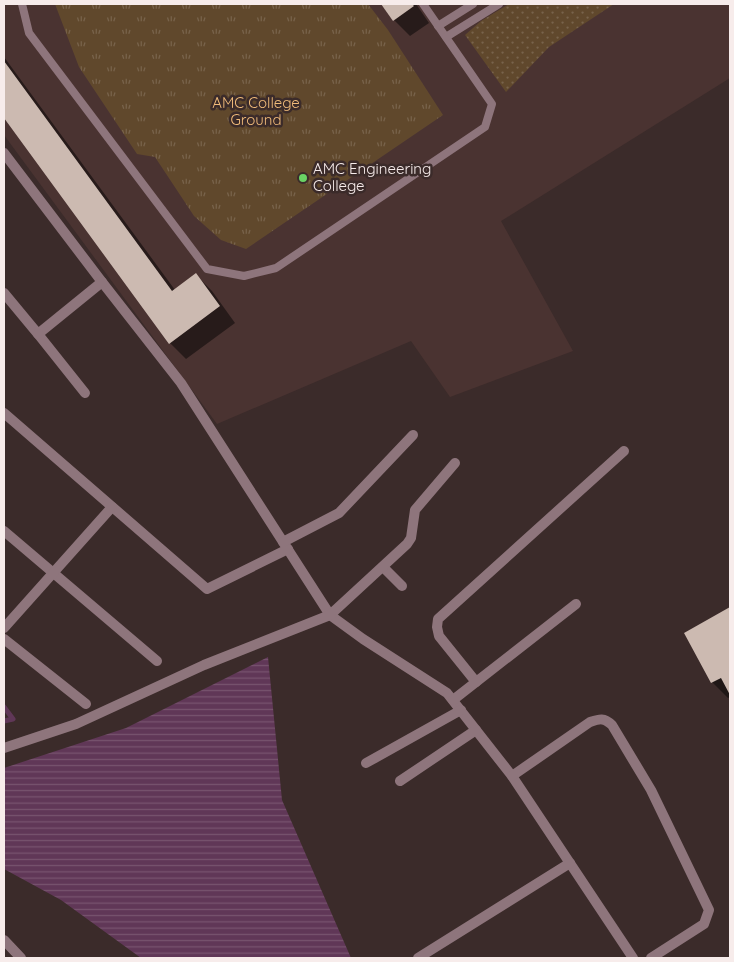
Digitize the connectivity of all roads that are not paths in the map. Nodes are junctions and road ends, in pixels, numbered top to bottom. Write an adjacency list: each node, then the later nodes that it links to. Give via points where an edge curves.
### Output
1 (22, 4): 6 (lane, via 29,33 207,269 244,276 276,268 485,127 492,104)
2 (423, 4): 5 (lane)
3 (473, 4): 5 (lane)
4 (499, 4): 6 (lane)
5 (438, 26): 6 (lane)
6 (446, 37)
7 (4, 153): 8 (street)
8 (102, 282): 10 (street); 18 (street, via 181,384)
9 (4, 293): 10 (street)
10 (38, 334): 11 (street)
11 (85, 392)
12 (4, 414): 16 (street)
13 (413, 435): 18 (street, via 339,514)
14 (624, 451): 27 (street, via 438,619 439,636)
15 (455, 463): 19 (street, via 415,510 411,538 407,544)
16 (112, 507): 18 (street, via 207,589); 20 (street)
17 (4, 531): 20 (street)
18 (286, 545): 23 (street)
19 (383, 567): 21 (street); 23 (street)
20 (53, 573): 24 (street); 26 (street)
21 (402, 586)
22 (576, 604): 27 (street)
23 (330, 615): 28 (street, via 447,692); 32 (street, via 204,665 76,724)
24 (4, 628)
25 (4, 639): 29 (street)
26 (157, 661)
27 (476, 682): 28 (street)
28 (453, 700): 30 (street)
29 (86, 704)
30 (461, 710): 31 (street); 33 (street)
31 (476, 730): 34 (street); 35 (street)
32 (4, 748)
33 (366, 763)
34 (512, 776): 36 (street); 41 (street, via 590,722 600,719 612,725 651,790 709,910 704,924)
35 (400, 781)
36 (570, 863): 39 (street); 40 (street)
37 (4, 940): 38 (street)
38 (22, 958)
39 (418, 958)
40 (633, 958)
41 (651, 958)

